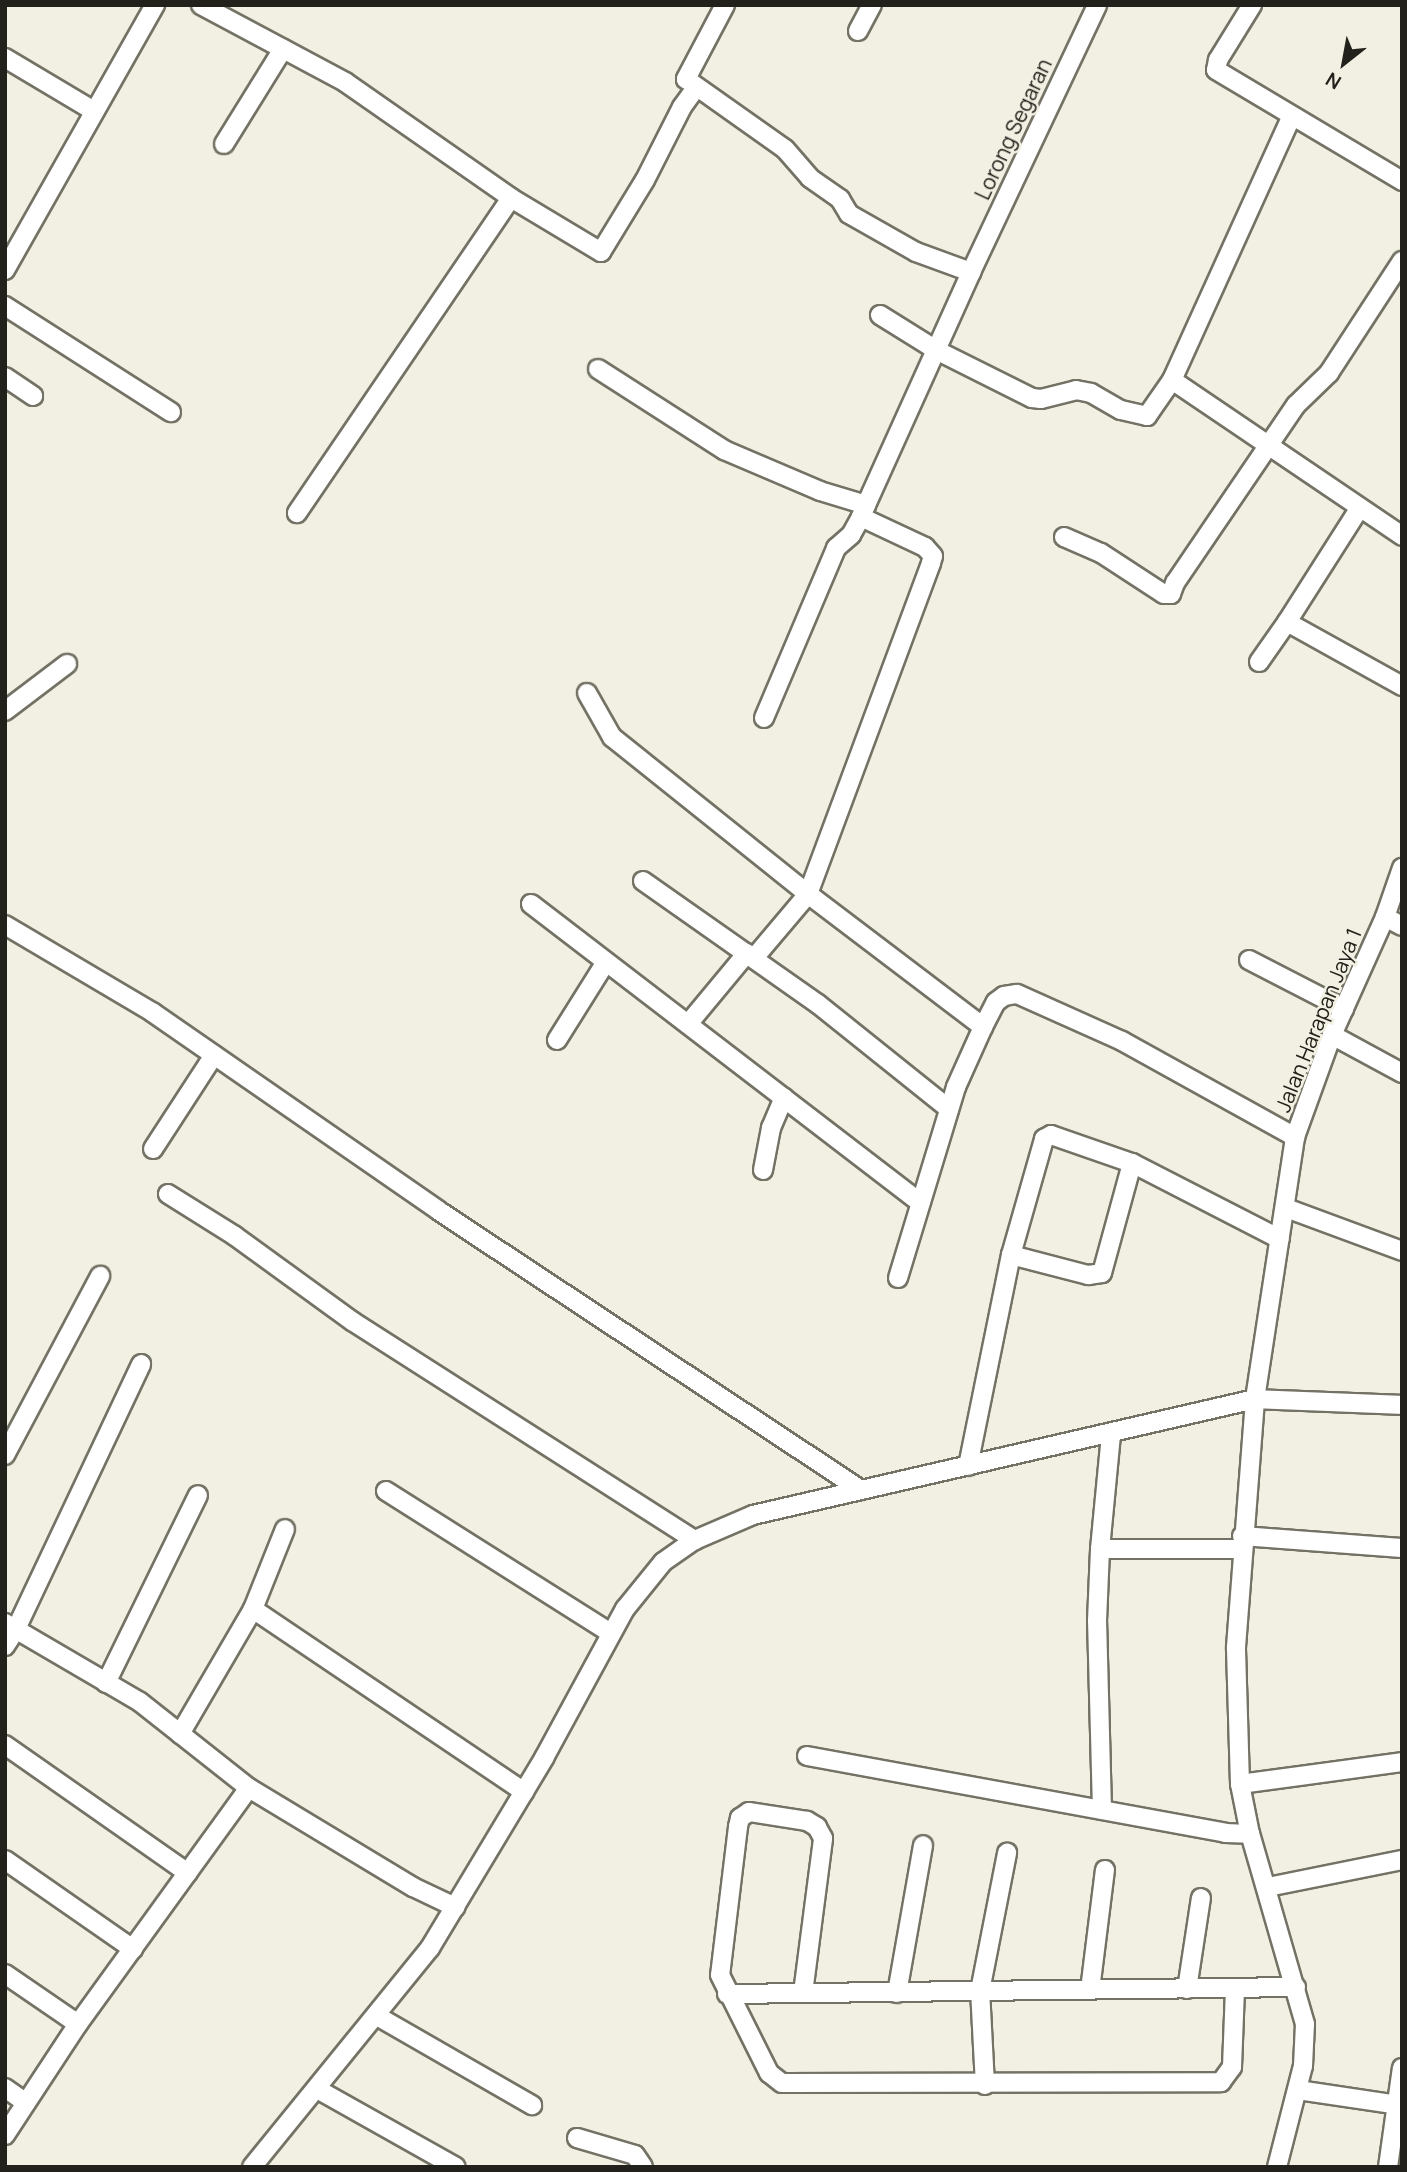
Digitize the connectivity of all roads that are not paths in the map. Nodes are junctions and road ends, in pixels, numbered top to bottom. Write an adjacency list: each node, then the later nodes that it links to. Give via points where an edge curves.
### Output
1 (155, 5): 11 (street)
2 (201, 5): 8 (street)
3 (725, 5): 10 (street, via 686,79)
4 (872, 5): 7 (street)
5 (1097, 5): 18 (street, Lorong Segaran)
6 (1252, 5): 12 (street, via 1216,70)
7 (858, 31)
8 (283, 49): 13 (street); 15 (street, via 345,82)
9 (5, 58): 11 (street)
10 (696, 88): 15 (street, via 601,252); 18 (street, via 785,149 810,178 840,199 849,214 916,252)
11 (94, 111): 17 (street)
12 (1292, 116): 14 (street); 24 (street)
13 (224, 144)
14 (1402, 181)
15 (511, 198): 30 (street)
16 (1402, 261): 27 (street, via 1329,373 1296,405)
17 (5, 270)
18 (971, 272): 21 (street, Lorong Segaran)
19 (5, 306): 26 (street)
20 (880, 315): 21 (street)
21 (936, 350): 24 (street, via 1032,398 1076,390 1140,417 1155,410); 29 (street, Lorong Segaran)
22 (598, 369): 29 (street, via 724,450)
23 (5, 377): 25 (street)
24 (1172, 380): 27 (street)
25 (33, 396)
26 (171, 412)
27 (1268, 446): 28 (street); 32 (street, via 1171,594 1164,594 1101,553)
28 (1359, 509): 31 (street); 33 (street)
29 (864, 511): 39 (street, Lorong Segaran, via 851,535 836,548); 42 (street, via 933,556)
30 (297, 513)
31 (1402, 536)
32 (1063, 537)
33 (1287, 621): 34 (street); 36 (street)
34 (1259, 662)
35 (67, 664): 38 (street)
36 (1402, 686)
37 (587, 693): 42 (street, via 612,737)
38 (5, 711)
39 (764, 718)
40 (1402, 867): 44 (street, Jalan Harapan Jaya 1)
41 (643, 881): 47 (street)
42 (807, 894): 47 (street); 52 (street)
43 (531, 904): 49 (street)
44 (1385, 917): 46 (street); 50 (street, Jalan Harapan Jaya 1)
45 (5, 925): 55 (street, via 152,1012)
46 (1402, 926)
47 (750, 955): 51 (street); 58 (street)
48 (1249, 960): 50 (street)
49 (606, 962): 51 (street); 54 (street)
50 (1344, 1009): 53 (street, Jalan Harapan Jaya 1)
51 (688, 1024): 57 (street)
52 (983, 1027): 58 (street); 59 (street, via 996,1002 1017,995 1122,1041)
53 (1332, 1035): 56 (street); 59 (street, Jalan Harapan Jaya 1)
54 (557, 1040)
55 (214, 1055): 60 (street); 77 (street, via 439,1211)
56 (1402, 1073)
57 (784, 1098): 62 (street, via 771,1128); 64 (street)
58 (950, 1109): 64 (street)
59 (1295, 1137): 65 (street, Jalan Harapan Jaya 1)
60 (153, 1149)
61 (1132, 1163): 66 (street); 68 (street, via 1102,1273 1088,1275); 68 (street, via 1051,1135 1044,1139)
62 (763, 1170)
63 (169, 1194): 81 (street, via 352,1321)
64 (921, 1203): 70 (street)
65 (1286, 1208): 66 (street, Jalan Harapan Jaya 1); 67 (street)
66 (1280, 1239): 72 (street, Jalan Harapan Jaya 1)
67 (1402, 1251)
68 (1011, 1255): 76 (street)
69 (100, 1276): 75 (street)
70 (898, 1278)
71 (141, 1364): 86 (street)
72 (1255, 1399): 73 (street); 74 (street); 82 (street, Jalan Harapan Jaya 1)
73 (1402, 1405)
74 (1111, 1434): 76 (street); 84 (street)
75 (5, 1455)
76 (968, 1466): 77 (street)
77 (861, 1490): 81 (street, via 753,1515)
78 (386, 1491): 87 (street)
79 (198, 1495): 89 (street)
80 (285, 1529): 85 (street)
81 (695, 1540): 87 (street, via 663,1562 644,1583)
82 (1242, 1542): 83 (street); 84 (street); 94 (street, Jalan Harapan Jaya 1, via 1235,1699)
83 (1402, 1548)
84 (1100, 1549): 97 (street, via 1097,1621)
85 (253, 1609): 90 (street); 96 (street)
86 (11, 1626): 88 (street); 89 (street)
87 (611, 1633): 96 (street)
88 (5, 1646)
89 (106, 1683): 90 (street, via 140,1702)
90 (180, 1734): 95 (street)
91 (5, 1745): 104 (street)
92 (807, 1756): 97 (street)
93 (1402, 1762): 94 (street)
94 (1240, 1784): 98 (street, Jalan Harapan Jaya 1)
95 (249, 1788): 104 (street); 107 (street)
96 (524, 1792): 107 (street)
97 (1102, 1810): 98 (street)
98 (1250, 1834): 105 (street, Jalan Harapan Jaya 1)
99 (923, 1845): 116 (street)
100 (1007, 1853): 114 (street)
101 (5, 1860): 108 (street)
102 (1402, 1860): 105 (street)
103 (1105, 1870): 113 (street)
104 (188, 1873): 108 (street)
105 (1268, 1887): 110 (street, Jalan Harapan Jaya 1)
106 (1200, 1898): 111 (street)
107 (455, 1907): 118 (street)
108 (133, 1949): 119 (street)
109 (5, 1974): 119 (street)
110 (1296, 1987): 112 (street); 124 (street, Jalan Harapan Jaya 1, via 1305,2024)
111 (1187, 1989): 112 (street); 113 (street)
112 (1235, 1989): 121 (street, via 1232,2067 1221,2082)
113 (1090, 1990): 114 (street)
114 (980, 1991): 116 (street); 121 (street)
115 (803, 1993): 116 (street); 117 (street); 117 (street, via 823,1838 807,1821 749,1812 740,1818 738,1827 721,1962)
116 (897, 1993)
117 (727, 1994): 121 (street, via 769,2073 782,2083)
118 (377, 2017): 123 (street); 126 (street)
119 (78, 2024): 125 (street)
120 (1402, 2068): 127 (street)
121 (985, 2085)
122 (5, 2088): 125 (street)
123 (317, 2089): 130 (street); 131 (street)
124 (1298, 2090): 127 (street); 133 (street, Jalan Harapan Jaya 1)
125 (25, 2102): 128 (street)
126 (532, 2105)
127 (1398, 2105): 134 (street)
128 (5, 2135)
129 (577, 2138): 132 (street, via 635,2155)
130 (253, 2167)
131 (456, 2167)
132 (643, 2167)
133 (1277, 2167)
134 (1388, 2167)

